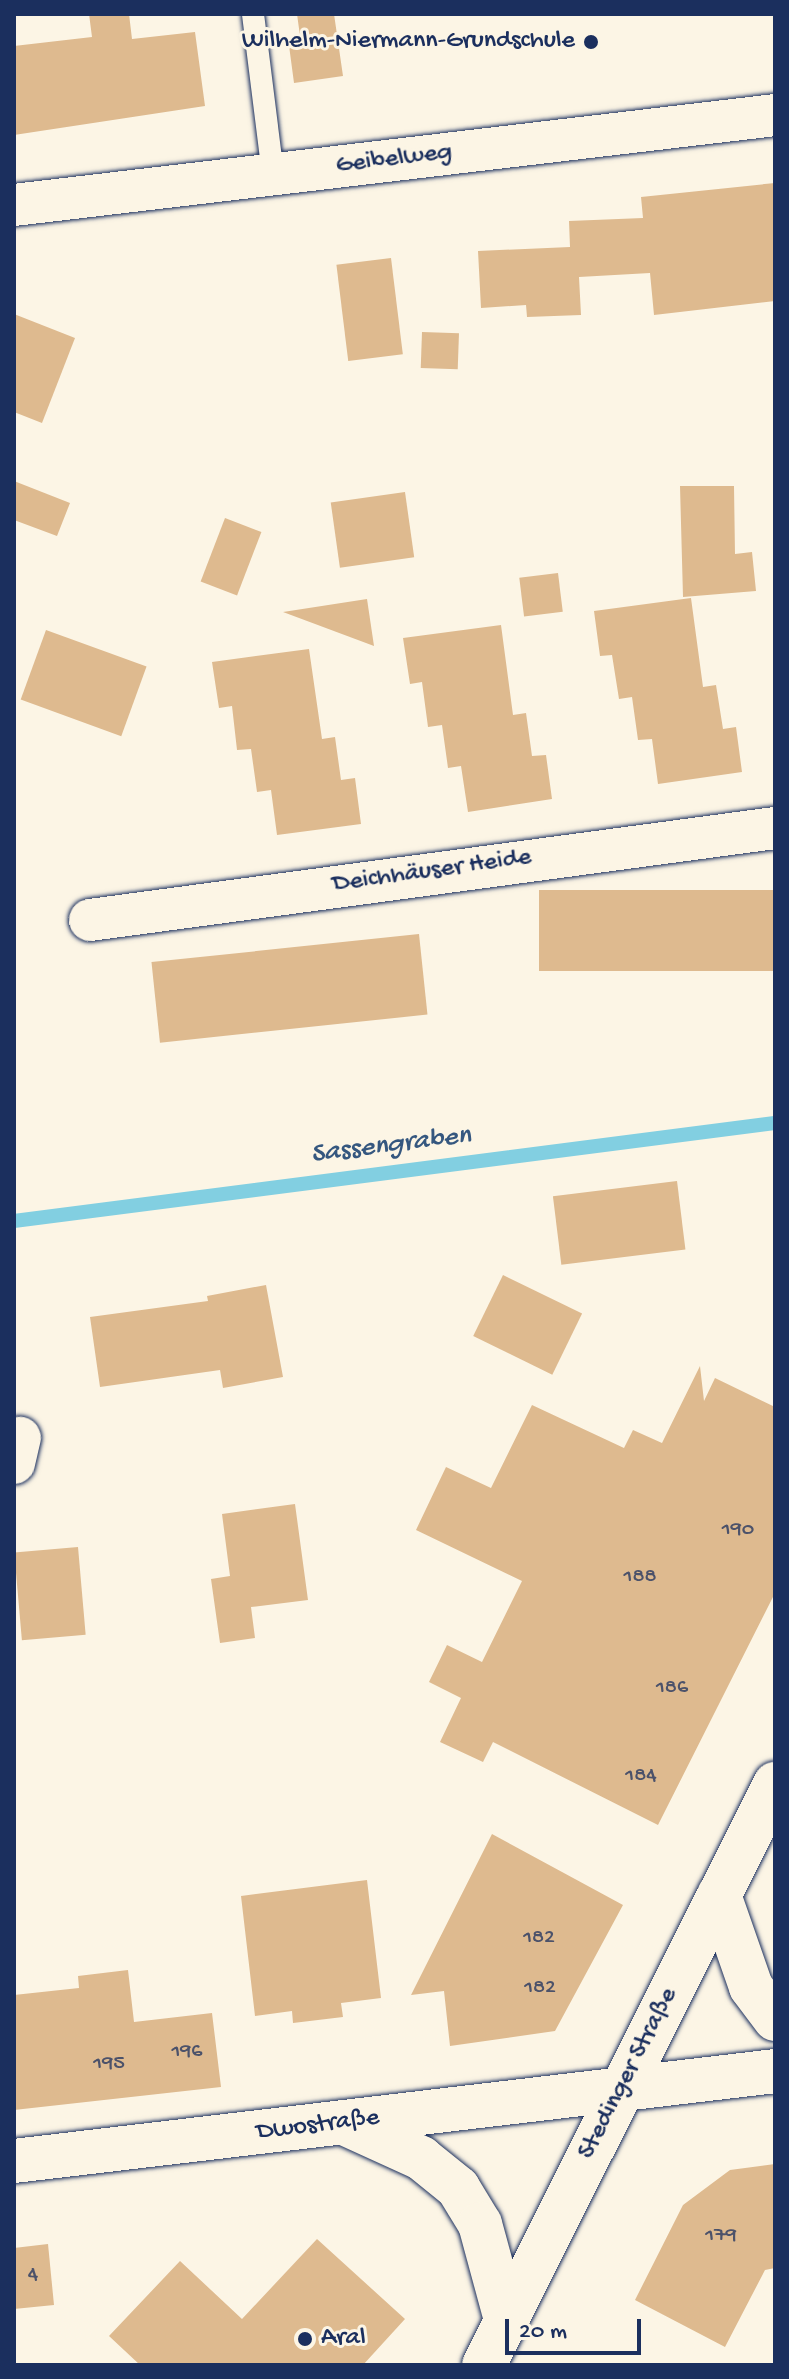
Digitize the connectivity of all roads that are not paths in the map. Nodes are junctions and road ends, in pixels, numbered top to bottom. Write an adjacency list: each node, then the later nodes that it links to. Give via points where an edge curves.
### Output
1 (253, 14): 3 (lane)
2 (775, 115): 3 (street, Geibelweg)
3 (273, 174): 4 (street, Geibelweg)
4 (14, 205)
5 (775, 828): 6 (street, Deichhäuser Heide)
6 (90, 920)
7 (775, 1784): 8 (street, Stedinger Straße)
8 (719, 1895): 9 (street, via 751,1987); 11 (street, Stedinger Straße)
9 (775, 2019)
10 (775, 2071): 11 (street, Dwostraße)
11 (621, 2090): 12 (street, Dwostraße); 14 (street, Stedinger Straße)
12 (344, 2122): 13 (street, Dwostraße); 14 (street, via 421,2158 458,2188 480,2224)
13 (14, 2161)
14 (506, 2320): 15 (street, Stedinger Straße)
15 (484, 2365)

